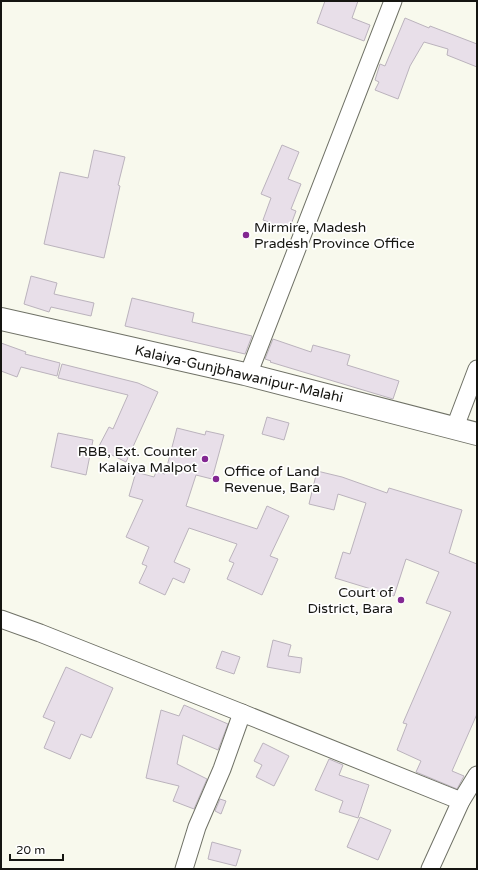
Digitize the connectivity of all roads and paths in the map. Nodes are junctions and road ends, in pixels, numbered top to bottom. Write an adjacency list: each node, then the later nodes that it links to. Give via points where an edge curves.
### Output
1 (393, 1): 4 (street)
2 (1, 319): 4 (street, Kalaiya-Gunjbhawanipur-Malahi)
3 (477, 369): 5 (street)
4 (248, 375): 5 (street, Kalaiya-Gunjbhawanipur-Malahi)
5 (455, 427): 6 (street, Kalaiya-Gunjbhawanipur-Malahi)
6 (477, 434)
7 (1, 618): 8 (street)
8 (242, 714): 10 (street); 11 (street, via 197,827)
9 (477, 775): 10 (street)
10 (462, 801): 12 (street)
11 (184, 869)
12 (430, 869)

